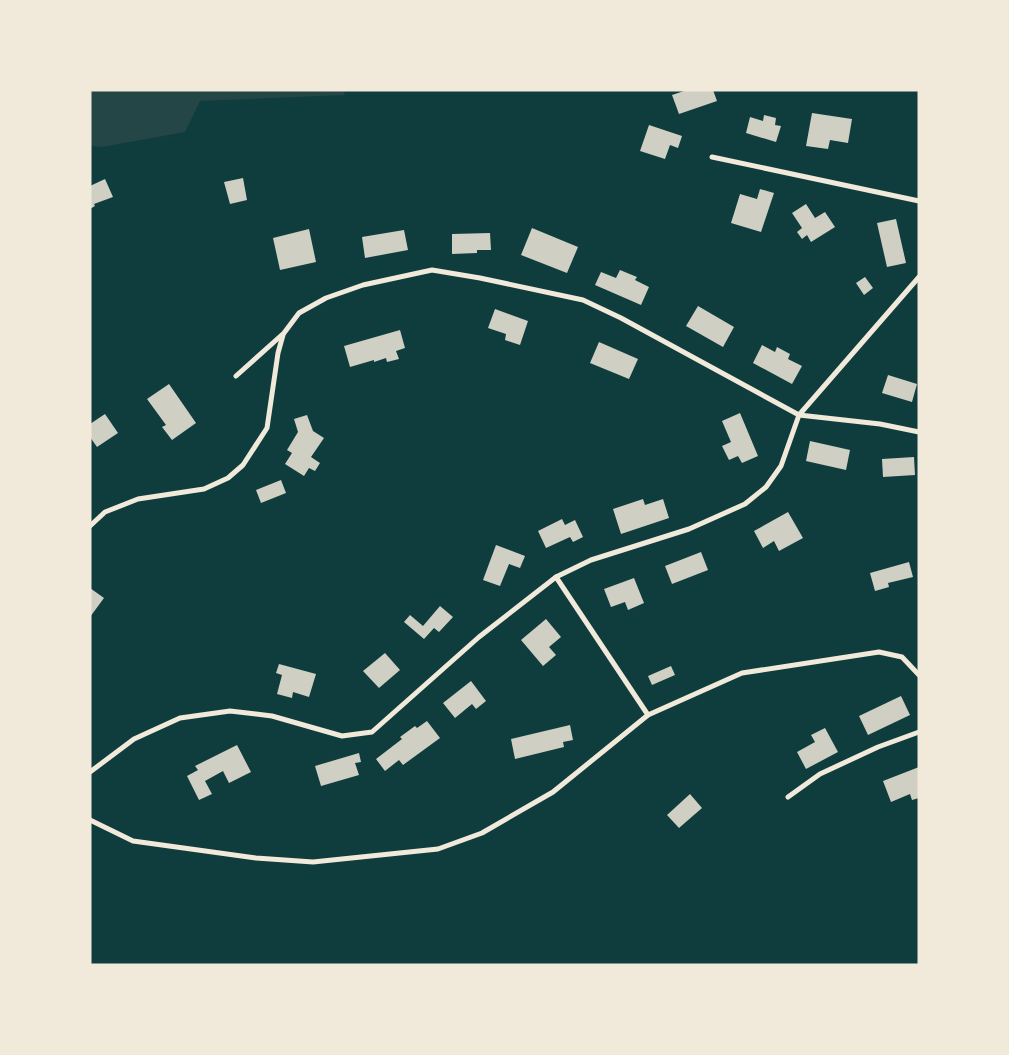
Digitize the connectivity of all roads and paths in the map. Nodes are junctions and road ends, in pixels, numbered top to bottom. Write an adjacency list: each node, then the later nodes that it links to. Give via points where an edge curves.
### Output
1 (712, 157): 2 (street)
2 (919, 201)
3 (919, 277): 6 (street)
4 (284, 333): 5 (street); 6 (street, via 299,313 363,285 432,270 471,276 583,300); 8 (street, via 267,428 243,465 228,478 204,489 138,499 105,512)
5 (236, 376)
6 (800, 415): 7 (street); 9 (street, via 781,466 766,488 745,504 689,529 591,560)
7 (919, 432)
8 (90, 525)
9 (556, 577): 11 (street); 13 (street, via 479,637 372,732 342,736 272,716 230,711 180,718 134,739)
10 (919, 675): 11 (street, via 902,657 879,652 742,673)
11 (648, 715): 15 (street, via 553,792 482,833 438,849 313,862 255,858 132,841)
12 (919, 732): 14 (street, via 820,774)
13 (90, 772)
14 (788, 797)
15 (90, 820)

